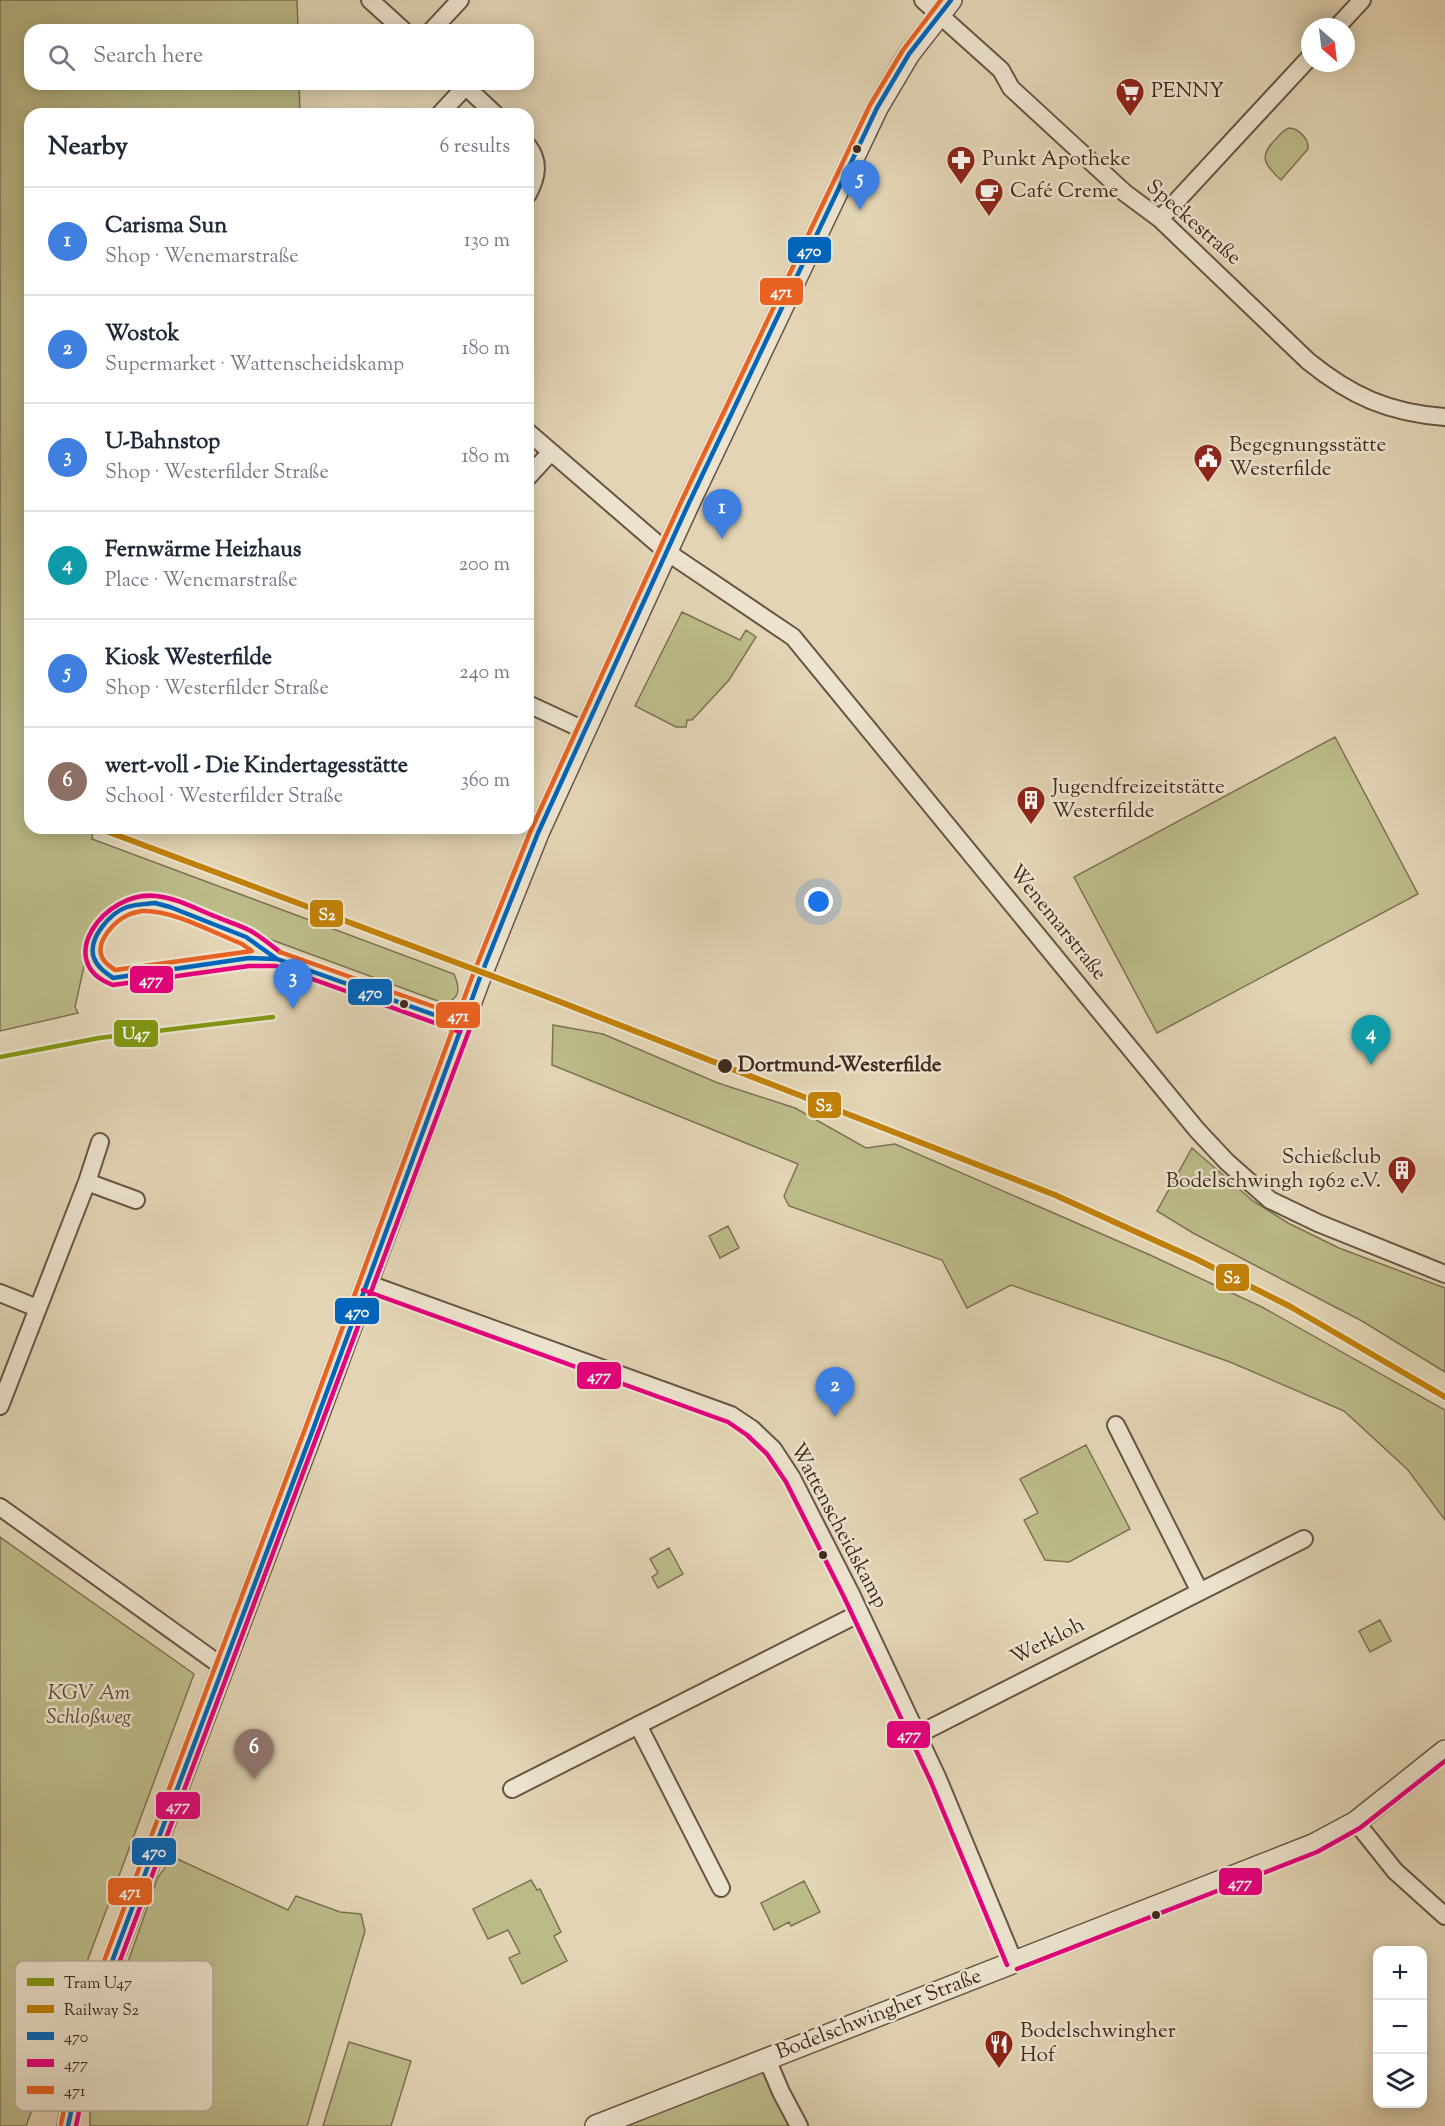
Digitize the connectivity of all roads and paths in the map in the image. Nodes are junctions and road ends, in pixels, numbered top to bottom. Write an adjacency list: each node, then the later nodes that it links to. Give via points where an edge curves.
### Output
1 (370, 0): 7 (street)
2 (460, 0): 8 (street)
3 (923, 0): 5 (street, Speckestraße)
4 (1362, 0): 6 (street)
5 (945, 7): 16 (street, Speckestraße, via 1001,70 1011,88 1125,193); 21 (street, via 909,54 876,108)
6 (1345, 18)
7 (397, 24)
8 (438, 24)
9 (1301, 67): 16 (street)
10 (461, 90): 12 (street)
11 (470, 90): 13 (street)
12 (445, 108)
13 (489, 108)
14 (534, 158): 15 (street)
15 (534, 183)
16 (1160, 219): 17 (street, Speckestraße, via 1328,378 1389,407)
17 (1445, 417)
18 (534, 437): 19 (street, Wenemarstraße)
19 (551, 452): 20 (street); 21 (street, Wenemarstraße)
20 (534, 470)
21 (667, 552): 23 (street); 29 (street, Wenemarstraße, via 793,637 1227,1162 1270,1200)
22 (534, 707): 23 (street)
23 (584, 730): 24 (street)
24 (534, 825)
25 (530, 834): 30 (street)
26 (100, 1142): 27 (street)
27 (87, 1182): 28 (street); 32 (street)
28 (136, 1200)
29 (1445, 1274)
30 (366, 1283): 38 (street, Wattenscheidskamp, via 731,1414 773,1449 792,1478); 39 (street)
31 (0, 1293): 32 (street)
32 (37, 1308): 33 (street)
33 (0, 1406)
34 (1116, 1425): 37 (street)
35 (0, 1507): 39 (street)
36 (1304, 1539): 37 (street, Werkloh)
37 (1200, 1590): 41 (street, Werkloh)
38 (860, 1613): 40 (street); 41 (street, Wattenscheidskamp)
39 (223, 1666): 47 (street)
40 (638, 1725): 43 (street); 45 (street)
41 (917, 1735): 48 (street, Wattenscheidskamp)
42 (1445, 1751): 44 (street, Bodelschwingher Straße)
43 (512, 1789)
44 (1356, 1822): 46 (street, via 1395,1871); 48 (street, Bodelschwingher Straße, via 1313,1845)
45 (721, 1888)
46 (1445, 1916)
47 (112, 1961)
48 (1014, 1962): 49 (street, Bodelschwingher Straße)
49 (767, 2059): 52 (street, Bodelschwingher Straße); 53 (street)
50 (71, 2111): 51 (street)
51 (68, 2126)
52 (596, 2126)
53 (799, 2126)

